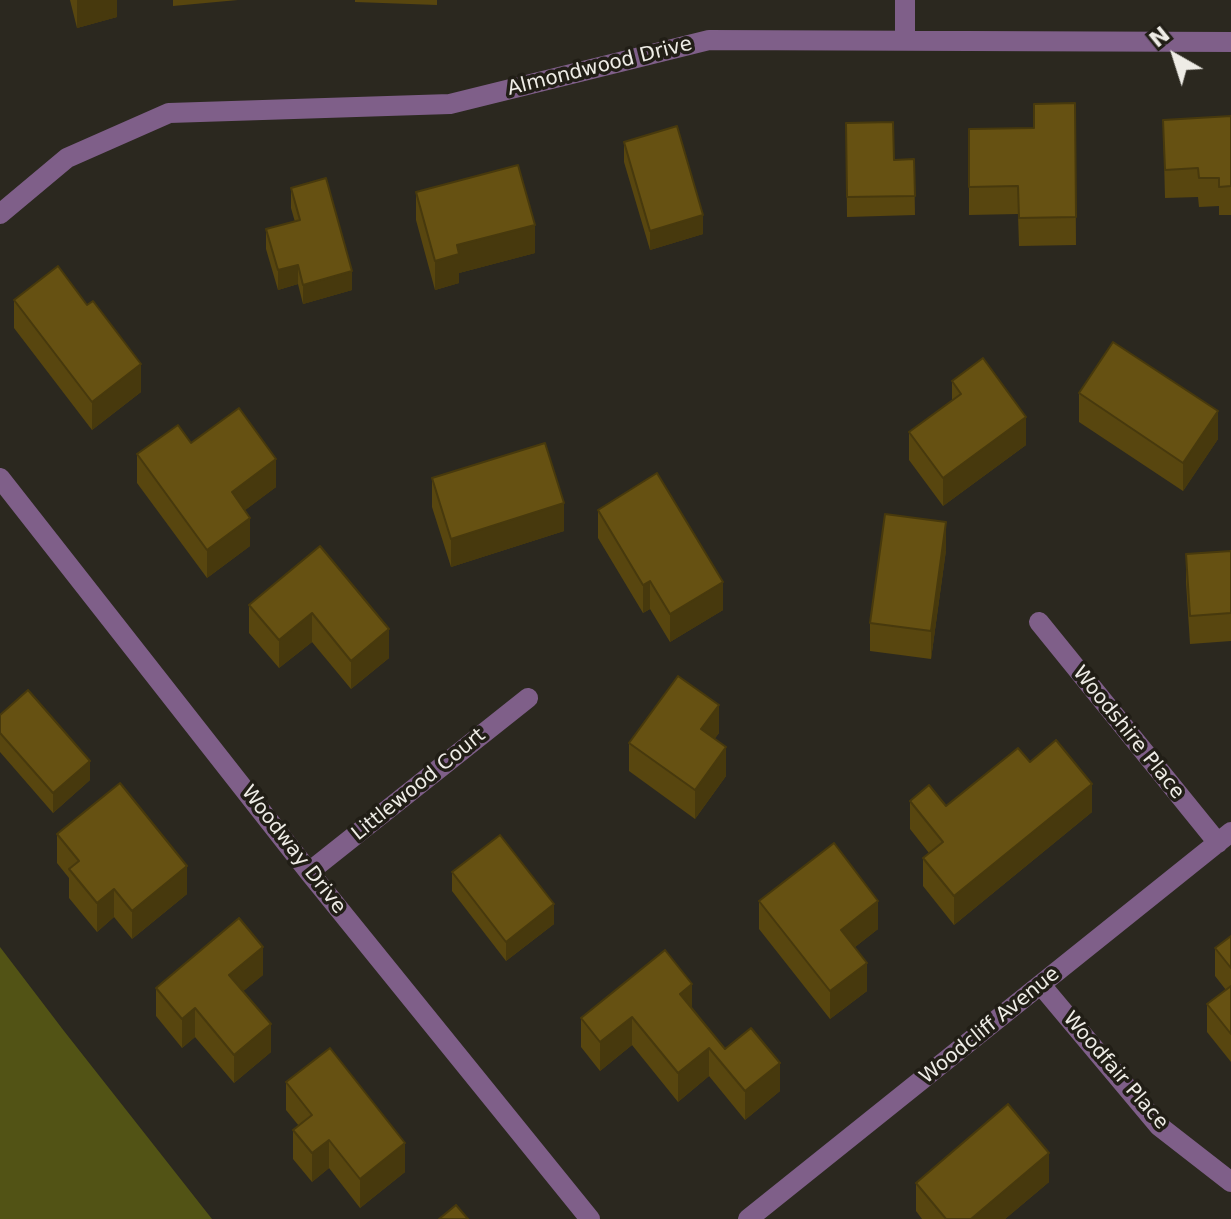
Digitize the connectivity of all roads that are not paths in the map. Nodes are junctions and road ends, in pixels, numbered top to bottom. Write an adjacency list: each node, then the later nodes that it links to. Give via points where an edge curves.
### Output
1 (905, 0): 2 (street)
2 (905, 40): 3 (street, Almondwood Drive); 4 (street, Almondwood Drive, via 709,40 450,104 169,113 67,158)
3 (1231, 42)
4 (0, 214)
5 (0, 478): 9 (street, Woodway Drive)
6 (1039, 622): 8 (street, Woodshire Place)
7 (528, 698): 9 (street, Littlewood Court)
8 (1224, 838): 10 (street, Woodcliff Avenue)
9 (309, 872): 12 (street, Woodway Drive)
10 (1041, 985): 11 (street, Woodfair Place, via 1159,1126); 13 (street, Woodcliff Avenue)
11 (1231, 1182)
12 (590, 1219)
13 (748, 1219)

